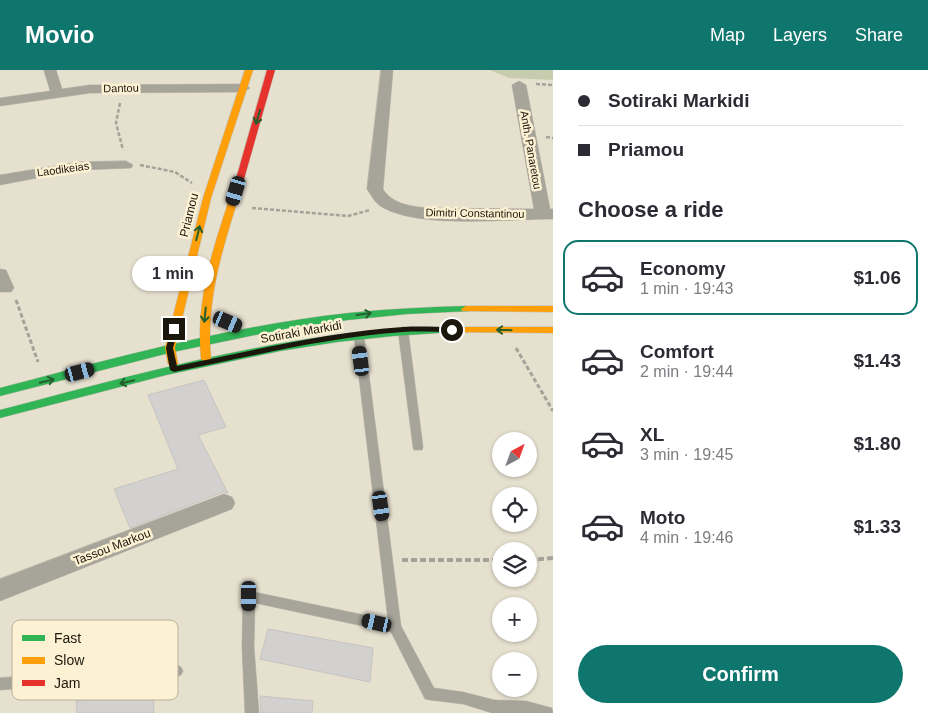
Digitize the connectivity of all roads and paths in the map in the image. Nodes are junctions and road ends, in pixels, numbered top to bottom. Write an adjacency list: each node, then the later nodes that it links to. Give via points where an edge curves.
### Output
1 (50, 70): 8 (street)
2 (249, 70): 7 (street, Priamou)
3 (271, 70): 14 (street, one-way to 14)
4 (387, 70): 13 (street, via 375,189 380,198)
5 (125, 83): 7 (street, Dantou); 8 (street, Dantou); 10 (path, via 116,123)
6 (519, 85): 15 (street, Anth. Panaretou)
7 (243, 88): 12 (street, Priamou)
8 (57, 93): 9 (street, Dantou)
9 (0, 102)
10 (126, 164): 11 (street, Laodikeias, via 79,166); 12 (path, via 160,167 184,174)
11 (0, 180)
12 (207, 198): 27 (street, Priamou, one-way to 12)
13 (390, 205): 14 (path, via 348,216); 15 (street, Dimitri Constantinou, via 440,214)
14 (231, 207): 17 (street)
15 (548, 214)
16 (2, 281): 30 (path, via 16,299)
17 (208, 290): 18 (street); 26 (street, one-way to 26)
18 (216, 306)
19 (553, 309): 21 (street, Sotiraki Markidi, one-way to 19, via 412,308)
20 (228, 322): 21 (street, via 238,327)
21 (264, 330): 26 (street, Sotiraki Markidi)
22 (403, 330): 23 (street, Sotiraki Markidi, one-way to 22); 25 (street, Sotiraki Markidi); 34 (lane)
23 (505, 330): 24 (street, Sotiraki Markidi); 32 (path)
24 (553, 330)
25 (359, 336): 28 (street, Sotiraki Markidi); 39 (lane)
26 (203, 341): 27 (street, Sotiraki Markidi); 28 (street)
27 (170, 348): 29 (street, Priamou); 30 (street, Sotiraki Markidi, one-way to 27)
28 (207, 363): 29 (street, Sotiraki Markidi)
29 (174, 370): 33 (street, Sotiraki Markidi, one-way to 33)
30 (45, 381): 31 (street, Sotiraki Markidi)
31 (0, 392)
32 (553, 411)
33 (0, 414)
34 (418, 447)
35 (224, 503): 40 (street, Tassou Markou)
36 (553, 558): 37 (path)
37 (537, 559)
38 (492, 560): 39 (path)
39 (388, 561): 41 (lane)
40 (0, 590)
41 (394, 627): 42 (lane, via 249,596); 43 (lane, via 430,694 464,698 494,707 526,708)
42 (252, 713)
43 (547, 713)

